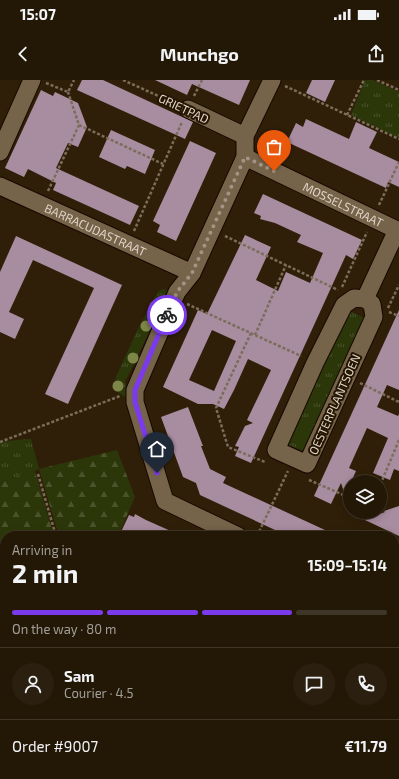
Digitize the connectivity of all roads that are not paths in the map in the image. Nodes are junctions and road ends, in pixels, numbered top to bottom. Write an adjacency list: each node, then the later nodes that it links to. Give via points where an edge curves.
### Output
1 (39, 82): 5 (street)
2 (275, 82): 4 (street)
3 (188, 109): 4 (street, GRIETPAD)
4 (246, 136): 6 (street)
5 (0, 152)
6 (245, 157): 8 (street, MOSSELSTRAAT); 9 (street)
7 (0, 186): 9 (street, BARRACUDASTRAAT)
8 (398, 230): 10 (street, OESTERPLANTSOEN)
9 (192, 273): 11 (street, via 174,298 135,390 135,402 165,501)
10 (359, 299): 10 (street, OESTERPLANTSOEN, via 344,305 276,450 288,466 307,464 374,317 372,304)
11 (228, 531)

